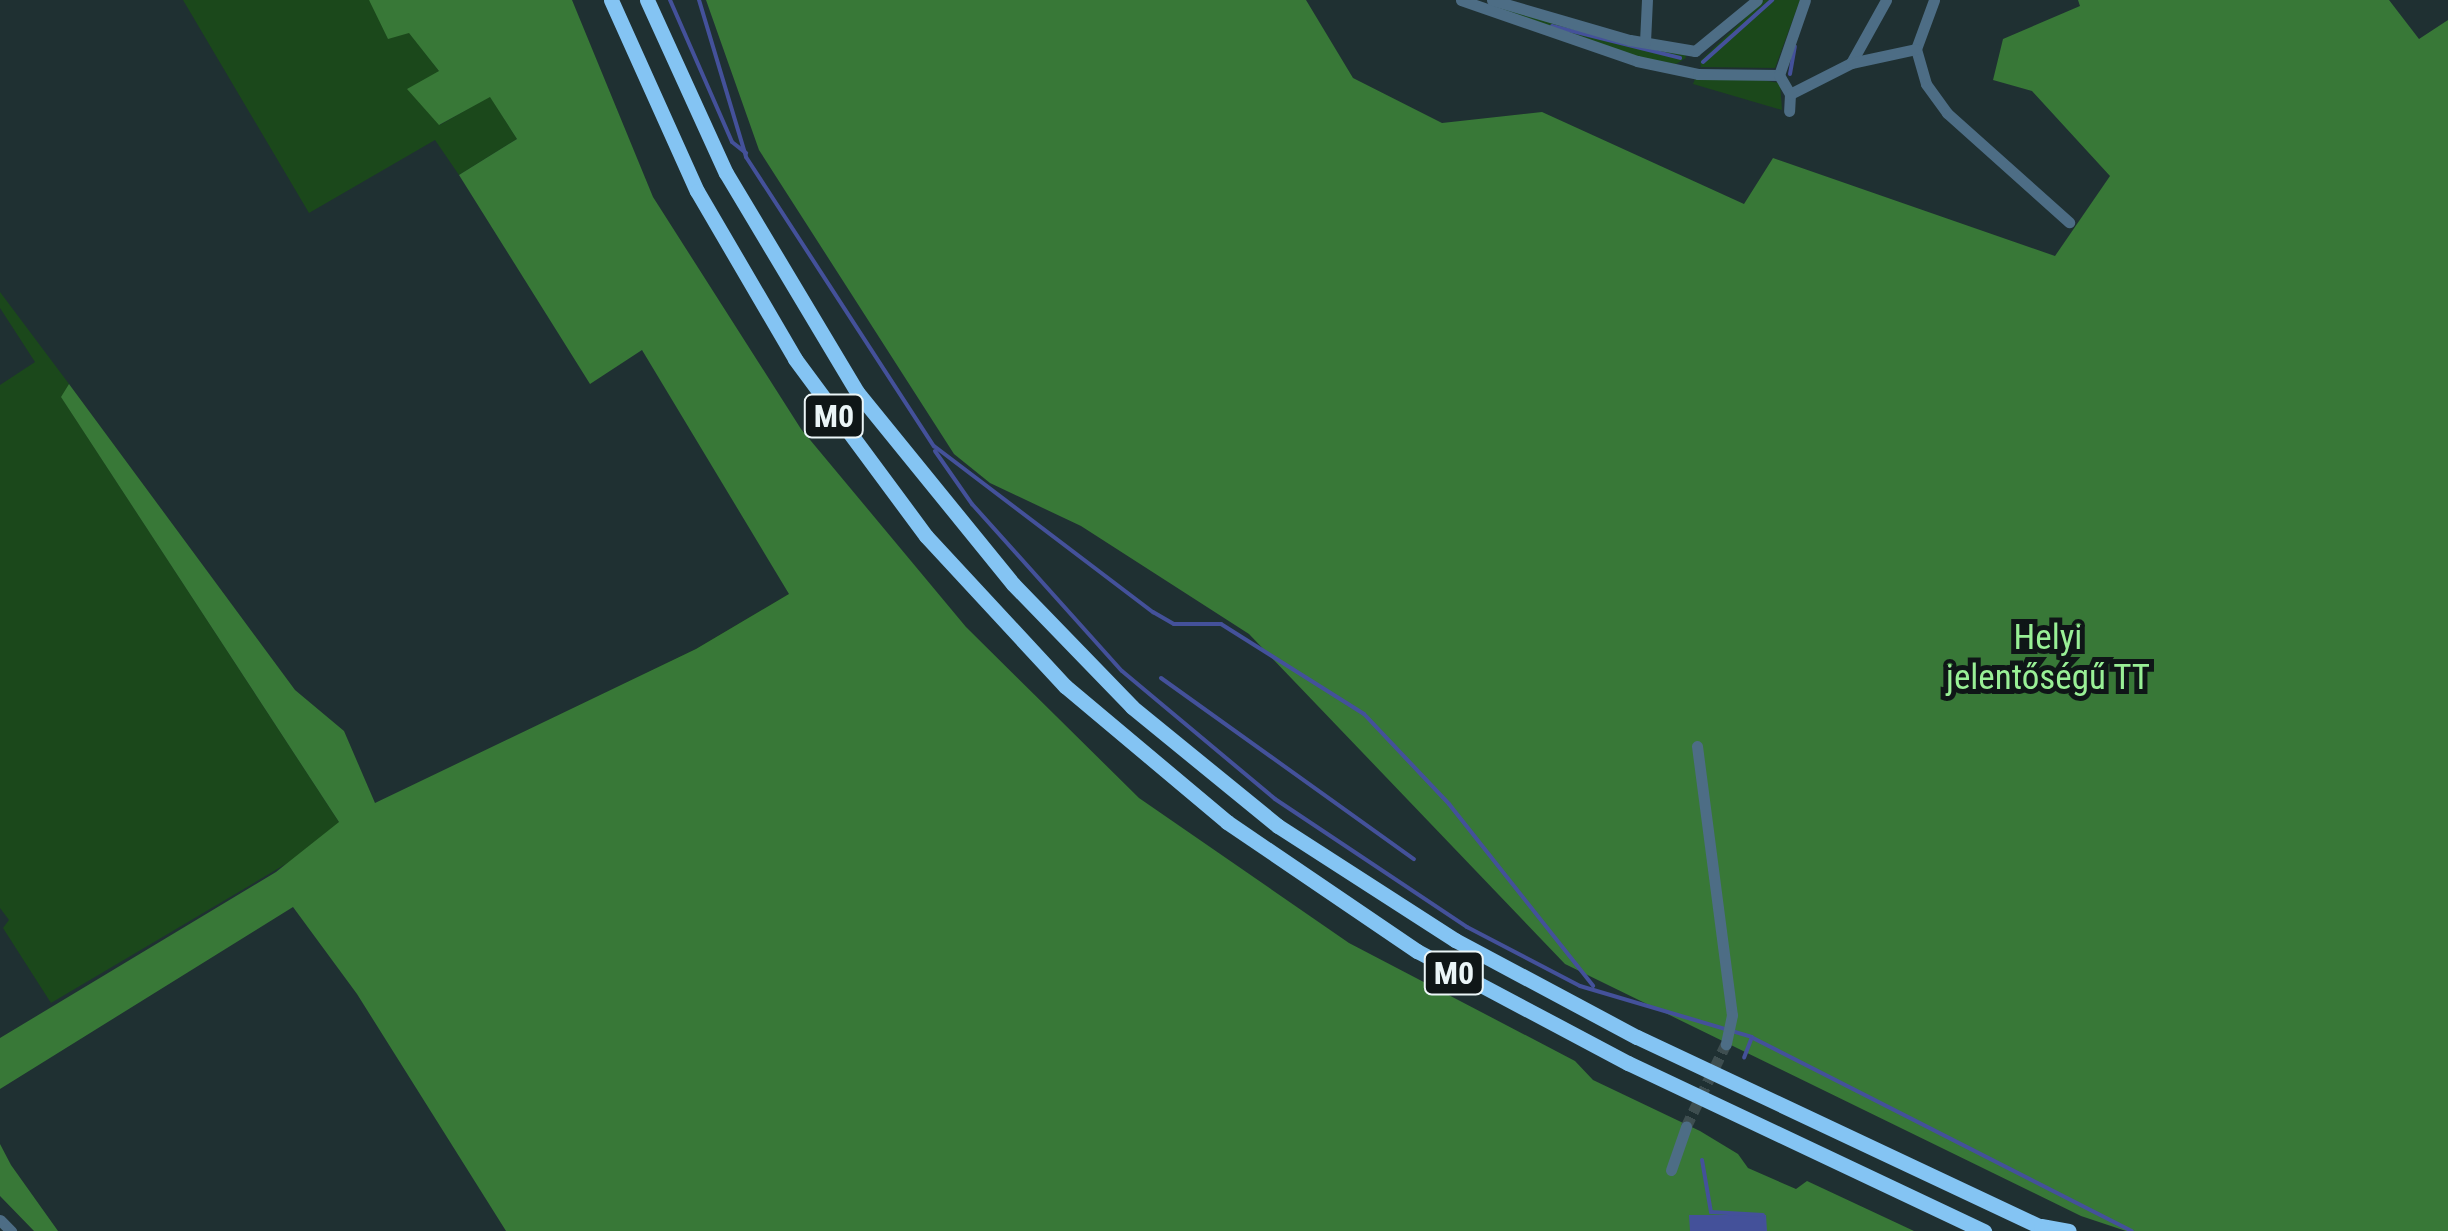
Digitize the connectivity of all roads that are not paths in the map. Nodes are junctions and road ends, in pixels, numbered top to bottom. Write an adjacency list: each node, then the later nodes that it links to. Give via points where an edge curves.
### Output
1 (610, 0): 25 (highway, M0, via 704,204 795,359 926,536 1065,686 1227,822 1417,951 1628,1063)
2 (647, 0): 23 (highway, M0, via 734,188 857,392 1013,584 1146,718 1278,826 1486,958)
3 (1461, 0): 13 (street, via 1564,39)
4 (1492, 0): 10 (street)
5 (1648, 0): 10 (street)
6 (1757, 0): 13 (street)
7 (1805, 0): 14 (street)
8 (1886, 0): 12 (street)
9 (1934, 0): 11 (street)
10 (1645, 42): 13 (street)
11 (1916, 49): 12 (street); 17 (street, via 1926,84 1946,113)
12 (1851, 63): 15 (street)
13 (1694, 65): 14 (street)
14 (1779, 75): 15 (street)
15 (1790, 94): 16 (street)
16 (1789, 110)
17 (2069, 222)
18 (1697, 746): 19 (street)
19 (1729, 1033)
20 (1686, 1128): 21 (street)
21 (1671, 1170)
22 (0, 1220): 24 (street)
23 (2045, 1229): 26 (highway)
24 (10, 1231)
25 (1984, 1231)
26 (2069, 1231)

